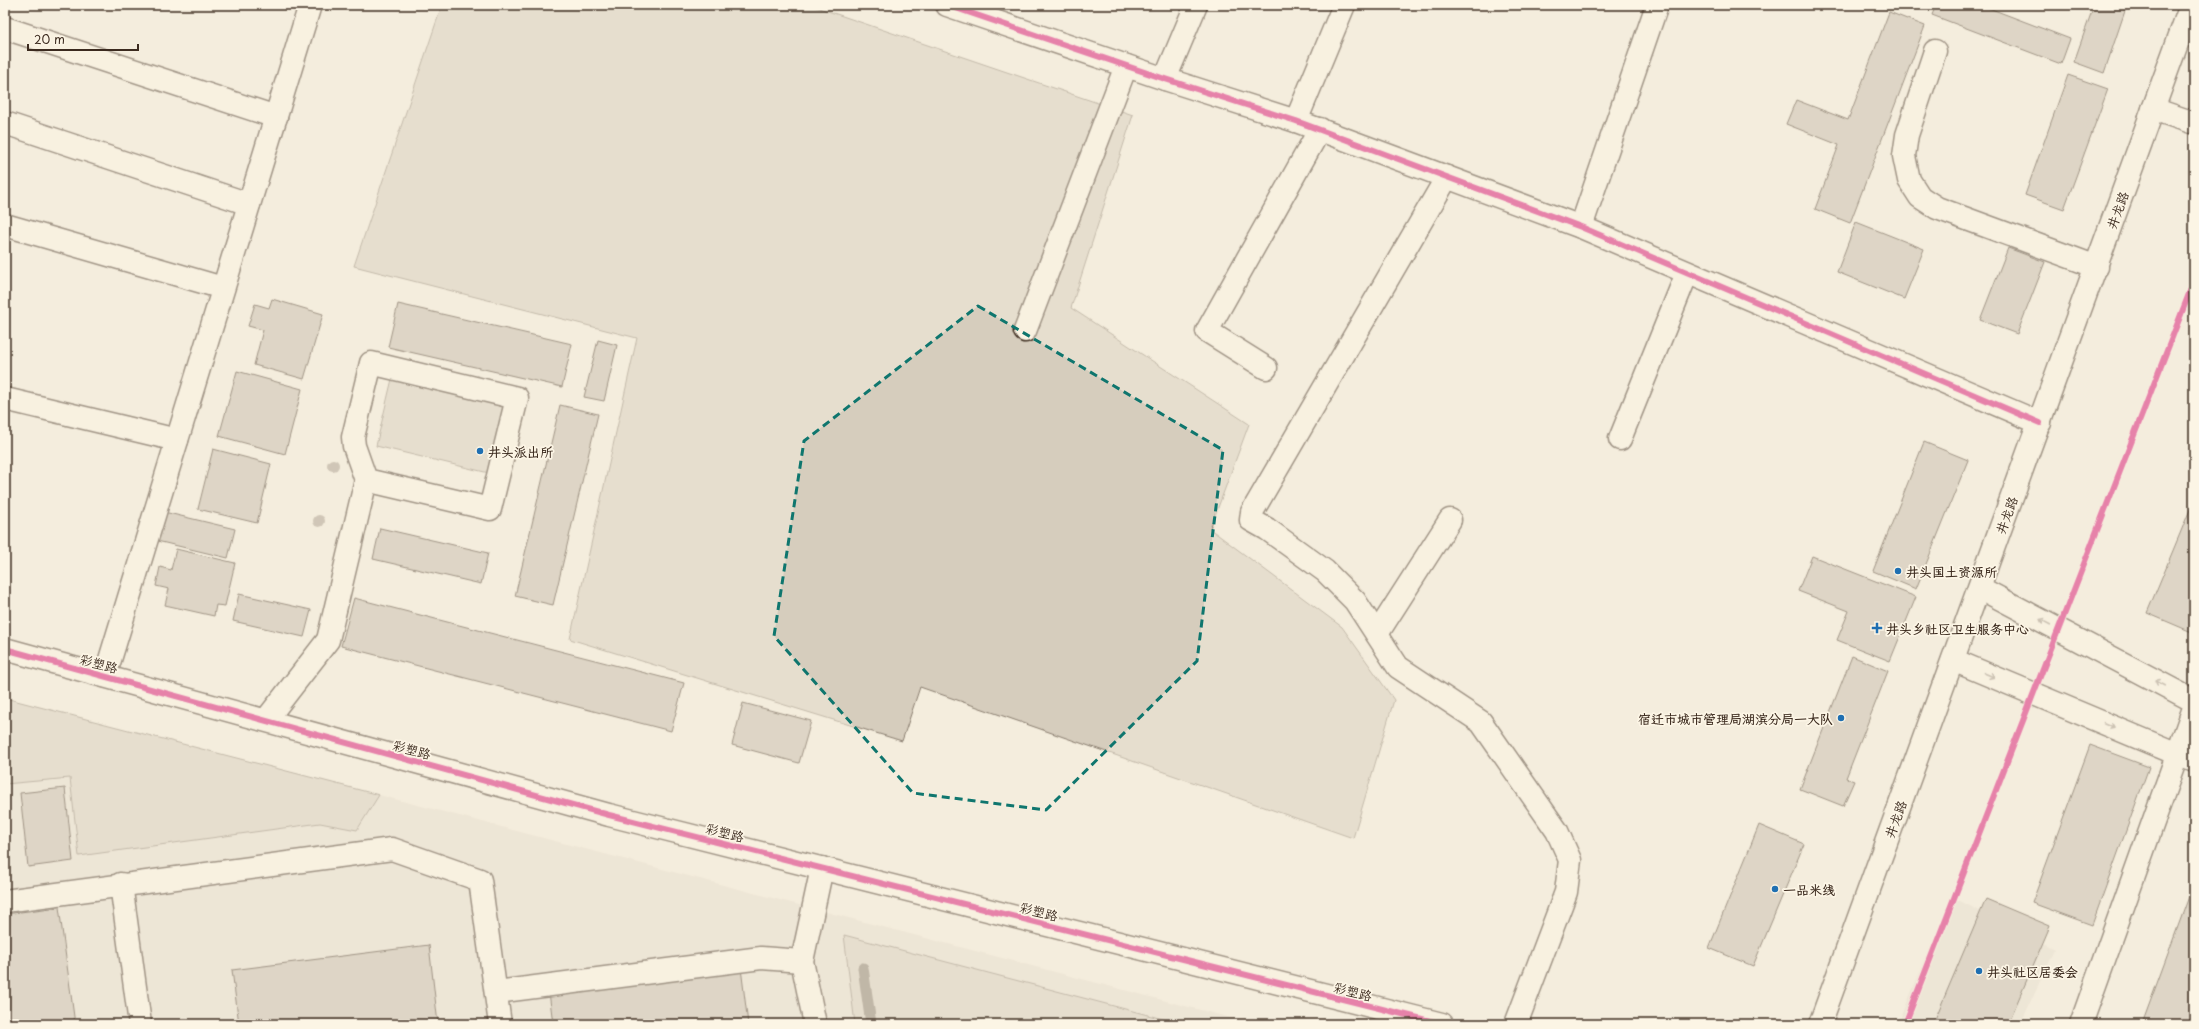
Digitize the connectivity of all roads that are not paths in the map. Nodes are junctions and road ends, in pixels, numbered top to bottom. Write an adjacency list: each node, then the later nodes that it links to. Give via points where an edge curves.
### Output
1 (310, 5): 12 (street)
2 (947, 5): 9 (street)
3 (1196, 5): 10 (street)
4 (1344, 5): 13 (street)
5 (1657, 5): 20 (street)
6 (2190, 5): 11 (street, 井龙路)
7 (5, 28): 12 (street)
8 (1935, 51): 21 (street, via 1907,135 1904,156 1909,180 1920,198 1937,208)
9 (1126, 66): 10 (street); 24 (street)
10 (1165, 79): 13 (street)
11 (2153, 109): 15 (street); 21 (street, 井龙路)
12 (276, 117): 18 (street)
13 (1296, 121): 16 (street)
14 (5, 123): 18 (street)
15 (2194, 123)
16 (1320, 129): 17 (street); 25 (street, via 1207,331)
17 (1447, 176): 20 (street); 33 (street, via 1252,512 1251,520 1325,571 1355,601)
18 (249, 204): 23 (street)
19 (5, 225): 23 (street)
20 (1581, 227): 22 (street)
21 (2096, 266): 27 (street, 井龙路)
22 (1687, 273): 27 (street); 28 (street)
23 (223, 288): 29 (street)
24 (1025, 331)
25 (1266, 368)
26 (5, 399): 29 (street)
27 (2040, 423): 32 (street, 井龙路)
28 (1620, 439)
29 (177, 440): 36 (street)
30 (366, 480): 30 (street, via 490,508 517,398 371,363 353,437); 39 (street, via 328,640)
31 (1450, 520): 33 (street)
32 (1980, 588): 35 (street, 井龙路); 37 (street, one-way to 32)
33 (1377, 634): 50 (street, via 1398,668 1481,722 1558,831 1570,860 1566,892)
34 (5, 649): 36 (street, 彩塑路)
35 (1953, 660): 40 (street, one-way to 40); 51 (street, 井龙路)
36 (105, 676): 39 (street, 彩塑路)
37 (2194, 701)
38 (2194, 708): 40 (street)
39 (266, 720): 41 (street, 彩塑路, via 609,815)
40 (2186, 757): 52 (street)
41 (822, 868): 44 (street); 49 (street, 彩塑路)
42 (122, 884): 43 (street); 45 (street, via 392,849 480,880); 46 (street)
43 (5, 901)
44 (802, 961): 45 (street, via 761,958); 48 (street)
45 (496, 992): 47 (street)
46 (140, 1024)
47 (500, 1024)
48 (815, 1024)
49 (1442, 1024)
50 (1516, 1024)
51 (1820, 1024)
52 (2081, 1024)

